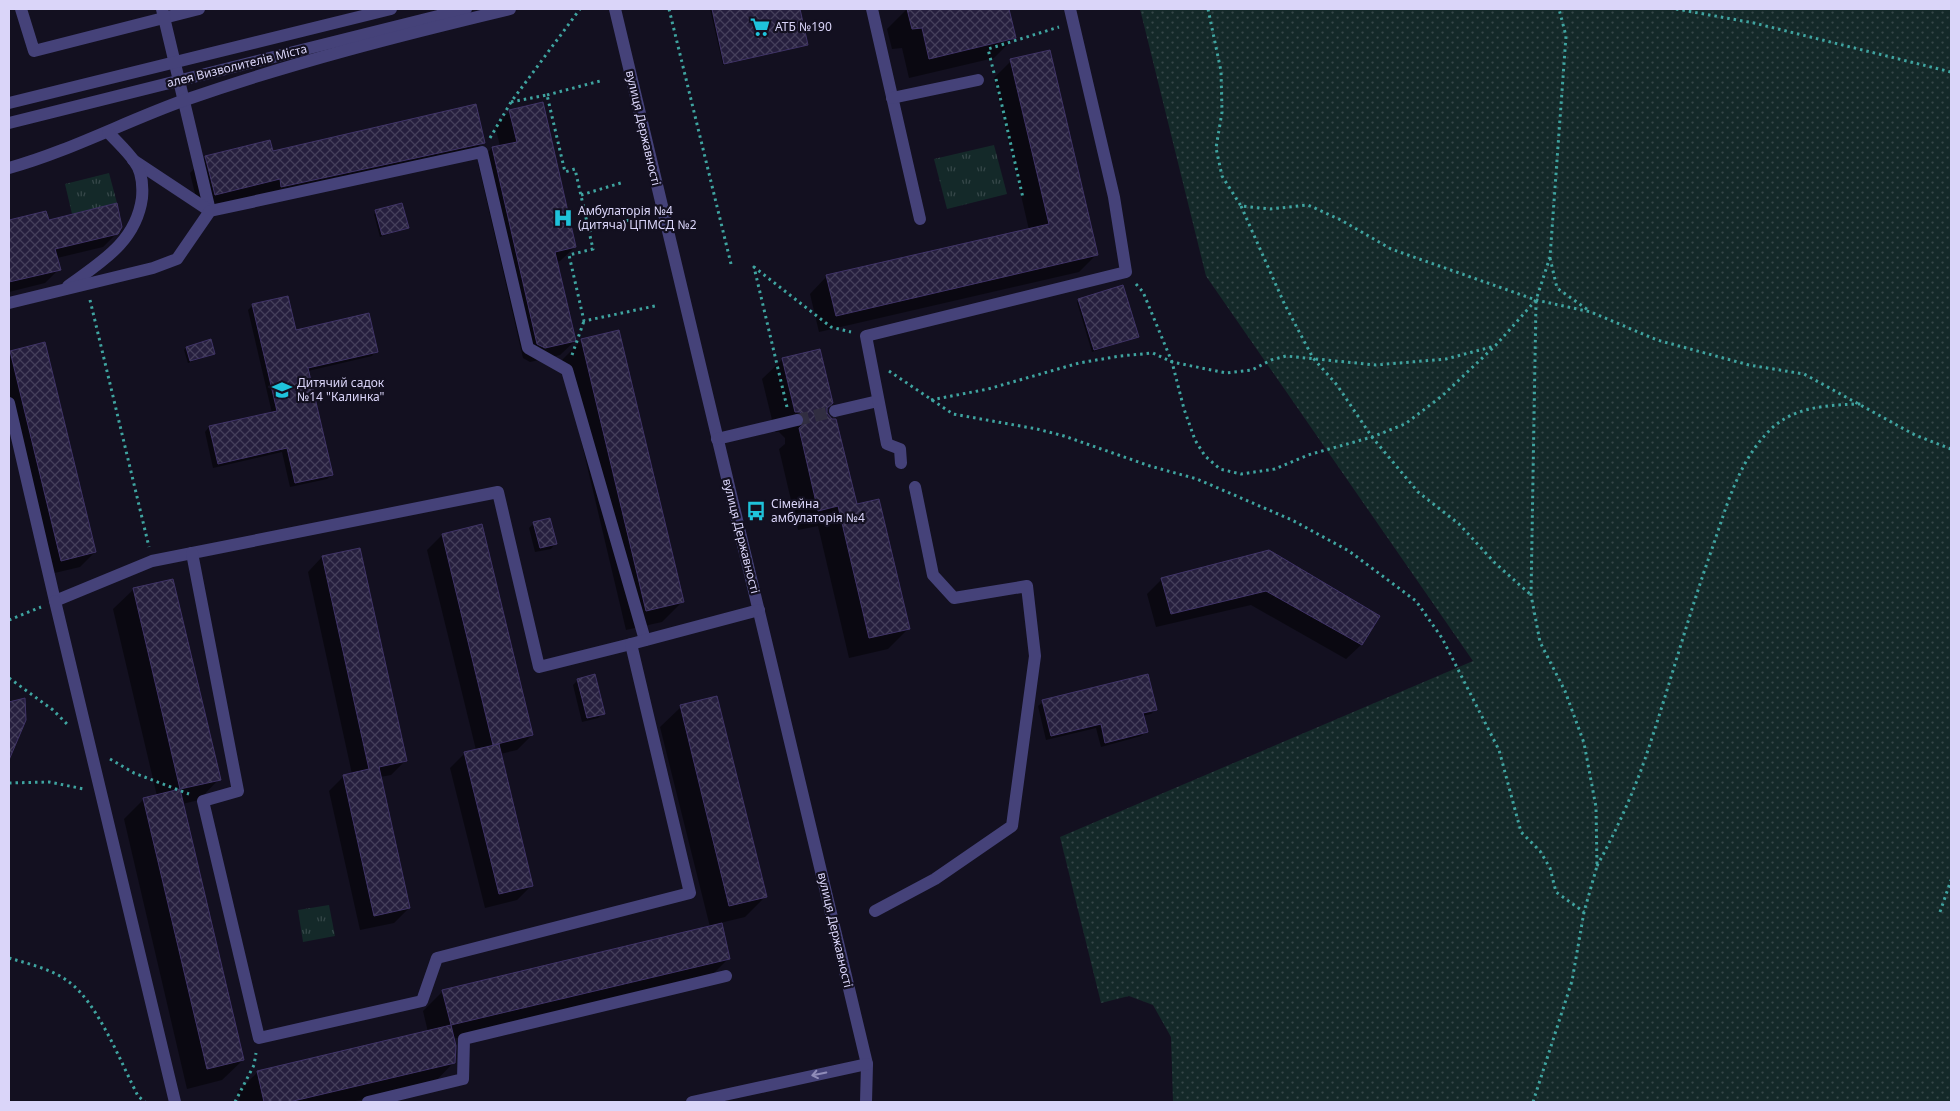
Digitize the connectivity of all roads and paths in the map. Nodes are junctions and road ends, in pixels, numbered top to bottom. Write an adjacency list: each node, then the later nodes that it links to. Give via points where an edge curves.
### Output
1 (21, 9): 14 (street, via 34,51)
2 (199, 9): 14 (street)
3 (391, 9): 16 (street, алея Визволителів Міста)
4 (466, 9): 18 (street, алея Визволителів Міста)
5 (510, 9): 23 (street, via 390,38)
6 (580, 9): 24 (path)
7 (615, 9): 62 (street, вулиця Державності)
8 (669, 9): 40 (path)
9 (872, 9): 22 (street)
10 (1070, 9): 15 (street)
11 (1208, 9): 34 (path, via 1221,71 1222,112 1216,148 1222,176)
12 (1559, 9): 39 (path, via 1566,36)
13 (1676, 9): 17 (path, via 1754,23)
14 (164, 13): 16 (street)
15 (1073, 22): 33 (path, via 988,49); 41 (street, via 1114,197)
16 (176, 62): 18 (street); 25 (street, алея Визволителів Міста)
17 (1951, 72)
18 (180, 80): 23 (street); 26 (street, алея Визволителів Міста)
19 (978, 80): 22 (street)
20 (600, 81): 21 (path)
21 (547, 95): 24 (path); 32 (path, via 565,172 575,169)
22 (892, 98): 37 (street)
23 (185, 100): 27 (street); 35 (street)
24 (511, 102): 28 (path)
25 (9, 103)
26 (9, 123)
27 (108, 132): 29 (street); 30 (street, via 48,157)
28 (482, 152): 35 (street); 54 (street, via 528,348)
29 (134, 160): 35 (street); 43 (street, via 144,185 140,213 129,236 114,252)
30 (9, 168)
31 (624, 182): 32 (path)
32 (580, 195): 38 (path)
33 (1023, 198)
34 (1241, 206): 44 (path, via 1270,209 1308,205 1391,248); 52 (path, via 1284,303)
35 (210, 211): 42 (street, via 177,259)
36 (633, 219): 38 (path)
37 (920, 219)
38 (589, 231): 48 (path, via 593,248 569,255)
39 (1550, 257): 44 (path); 47 (path, via 1557,288)
40 (731, 264)
41 (1126, 272): 49 (street); 53 (path, via 1143,292)
42 (87, 285): 43 (street); 67 (path)
43 (62, 290): 45 (street)
44 (1536, 300): 47 (path); 50 (path); 68 (path)
45 (9, 303)
46 (655, 306): 48 (path)
47 (1591, 312): 58 (path, via 1657,340 1749,365 1804,374)
48 (584, 321): 54 (path)
49 (866, 336): 51 (street); 60 (path, via 831,327 754,267)
50 (1496, 345): 52 (path, via 1446,359 1376,365); 61 (path, via 1442,396 1405,424)
51 (870, 357): 55 (path); 56 (street)
52 (1314, 358): 53 (path, via 1286,356 1252,370 1226,373); 61 (path, via 1337,385)
53 (1172, 362): 55 (path, via 1153,353 1120,356 1079,363 988,390); 61 (path, via 1195,440 1205,456 1220,469 1241,474 1274,469)
54 (566, 370): 72 (street)
55 (930, 400): 83 (path, via 954,414 1046,431 1197,479 1292,520 1349,551 1416,601 1442,638 1499,750 1521,832 1540,851 1550,868 1556,892)
56 (878, 401): 59 (street); 64 (street, via 887,444 900,449)
57 (9, 403): 69 (street)
58 (1861, 404): 63 (path, via 1915,435); 80 (path, via 1805,409 1772,427 1750,453 1732,490 1702,577 1645,759 1624,815)
59 (835, 411)
60 (794, 421): 62 (street)
61 (1372, 437): 68 (path, via 1418,492 1459,524)
62 (717, 439): 70 (street, вулиця Державності)
63 (1951, 449)
64 (901, 462)
65 (915, 487): 82 (street, via 933,575 954,598 1027,586 1035,656 1012,826 935,880)
66 (192, 553): 67 (street); 73 (street, via 498,492 539,667); 79 (street, via 238,791)
67 (152, 561): 69 (street)
68 (1531, 595): 80 (path, via 1540,642 1565,691 1584,744 1596,806)
69 (55, 601): 71 (path); 76 (street)
70 (759, 610): 72 (street); 88 (street, вулиця Державності)
71 (9, 620)
72 (645, 640): 73 (street)
73 (631, 644): 87 (street, via 690,892 437,958 422,1001)
74 (9, 678): 75 (path, via 53,710)
75 (72, 729)
76 (91, 749): 78 (street); 79 (path, via 134,773)
77 (9, 783): 78 (path, via 49,782)
78 (101, 793): 92 (street)
79 (203, 801): 87 (street)
80 (1597, 866): 83 (path)
81 (1951, 880): 84 (path)
82 (875, 911)
83 (1584, 912): 97 (path, via 1572,980)
84 (1940, 912)
85 (9, 958): 89 (path, via 41,967 69,981 86,997)
86 (726, 976): 94 (street, via 464,1038 463,1080)
87 (259, 1038): 93 (path, via 254,1065)
88 (867, 1064): 95 (street, one-way to 95); 96 (street, вулиця Державності)
89 (138, 1096): 90 (path); 91 (path)
90 (140, 1102)
91 (145, 1102)
92 (175, 1102)
93 (235, 1102)
94 (368, 1102)
95 (692, 1102)
96 (866, 1102)
97 (1533, 1102)

